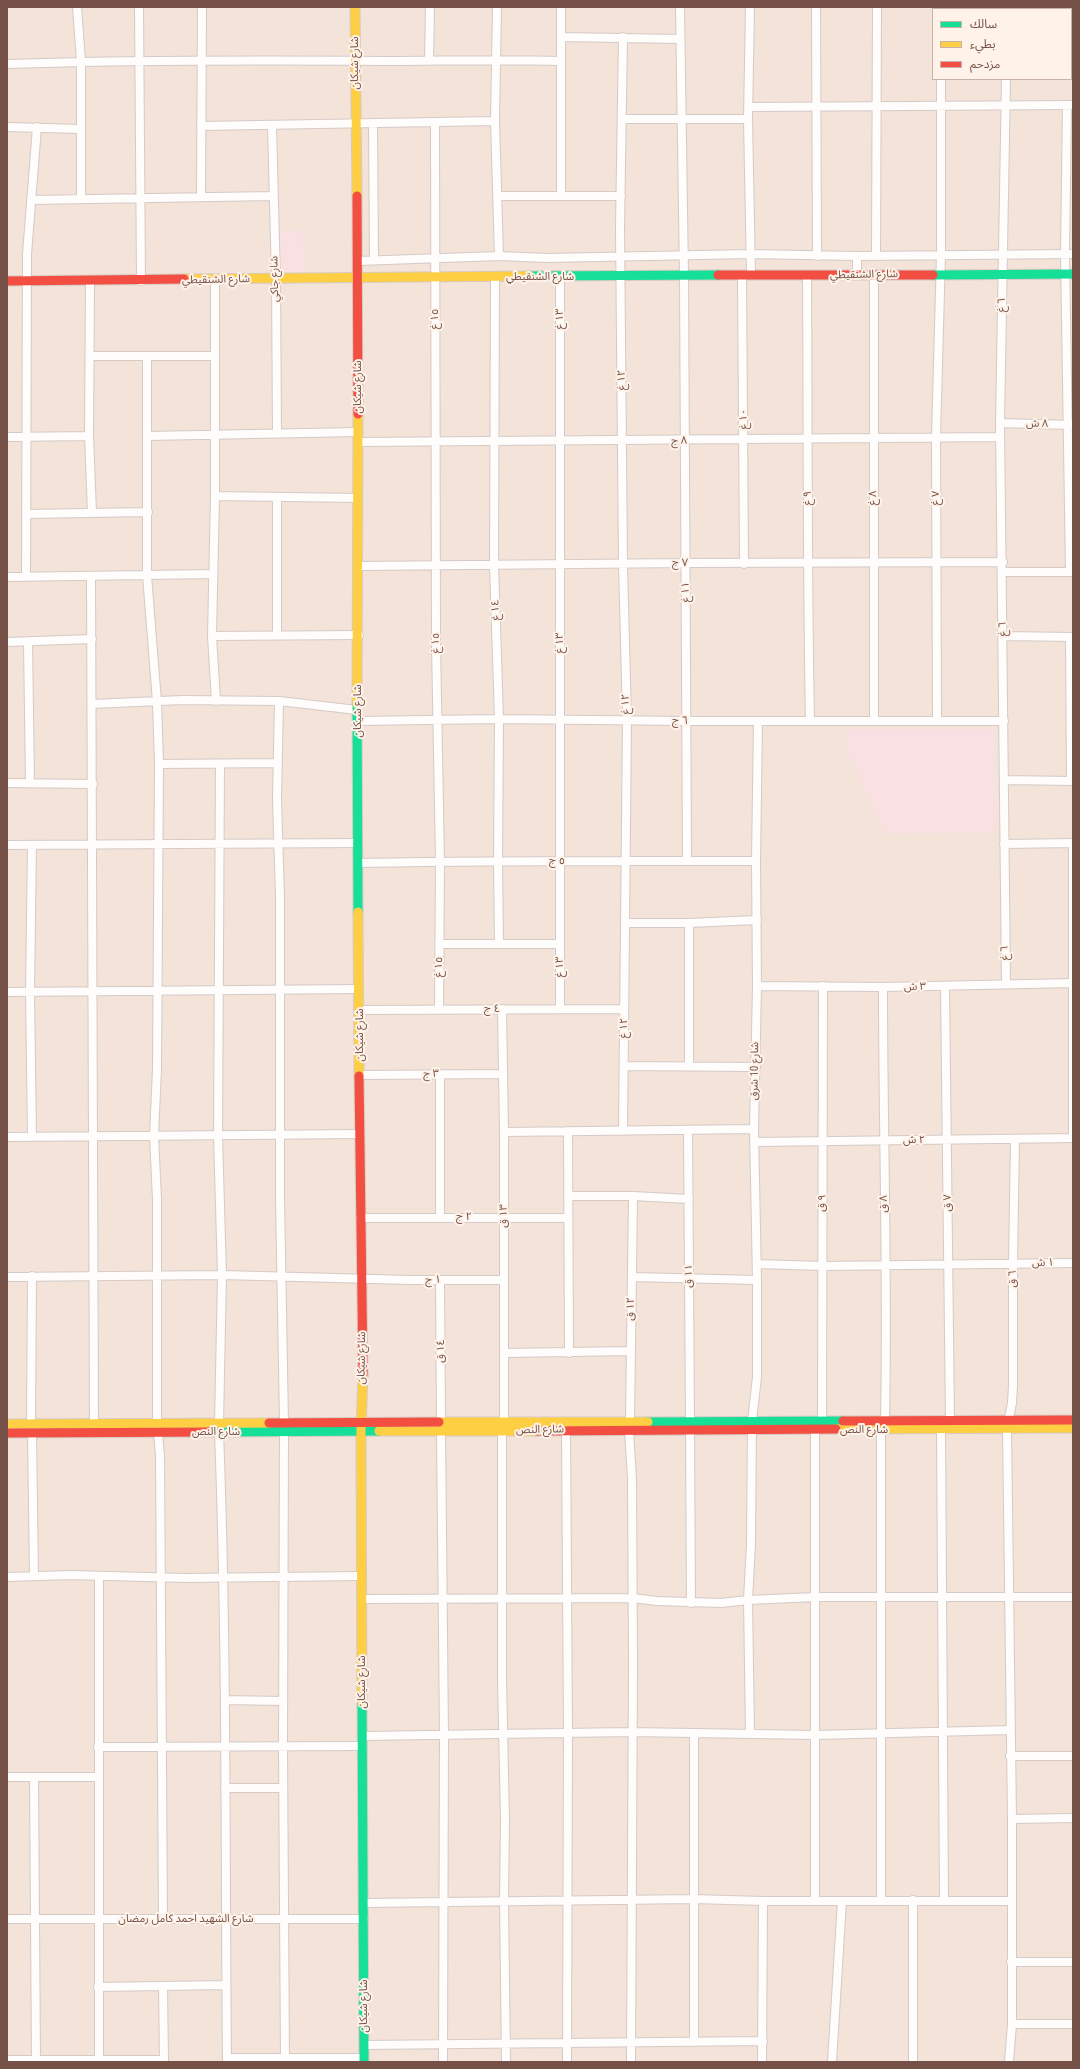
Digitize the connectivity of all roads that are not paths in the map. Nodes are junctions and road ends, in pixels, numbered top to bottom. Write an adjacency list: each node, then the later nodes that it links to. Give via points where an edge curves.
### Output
1 (77, 7): 19 (street)
2 (139, 7): 16 (street)
3 (202, 7): 20 (street)
4 (355, 7): 17 (street, شارع شيكان)
5 (430, 7): 18 (street)
6 (497, 7): 15 (street)
7 (562, 7): 12 (street)
8 (680, 7): 14 (street, ١١ غ)
9 (750, 7): 27 (street, ١٠ غ)
10 (816, 7): 28 (street)
11 (877, 7): 29 (street)
12 (562, 37): 13 (street); 21 (street)
13 (623, 37): 14 (street); 32 (street, ١٢ غ)
14 (680, 39): 33 (street, ١١ غ)
15 (496, 59): 18 (street); 21 (street); 34 (street)
16 (139, 60): 19 (street); 20 (street); 48 (street)
17 (355, 60): 18 (street); 20 (street); 36 (street, شارع شيكان)
18 (429, 60)
19 (81, 61): 22 (street); 42 (street)
20 (201, 61): 38 (street)
21 (561, 61): 46 (street)
22 (7, 64)
23 (941, 80): 30 (street, ٧ غ)
24 (1006, 80): 25 (street, ٦ غ)
25 (1006, 104): 26 (street); 30 (street); 53 (street, ٦ غ)
26 (1070, 104): 54 (street)
27 (749, 106): 28 (street); 31 (street, ١٠ غ)
28 (817, 106): 29 (street); 58 (street)
29 (876, 106): 30 (street); 60 (street)
30 (941, 106): 52 (street, ٧ غ)
31 (748, 118): 33 (street); 51 (street, ١٠ غ)
32 (623, 119): 33 (street); 47 (street, ١٢ غ)
33 (682, 119): 55 (street, ١١ غ)
34 (495, 120): 35 (street); 45 (street)
35 (435, 122): 37 (street); 61 (street, ١٥ غ)
36 (356, 123): 37 (street); 39 (street); 63 (street, شارع شيكان)
37 (373, 123): 62 (street)
38 (201, 126): 39 (street); 43 (street)
39 (272, 126): 44 (street, شارع جاكي)
40 (7, 127): 41 (street)
41 (37, 127): 42 (street); 50 (street)
42 (81, 129): 49 (street)
43 (201, 196): 44 (street); 48 (street)
44 (273, 196): 76 (street, شارع جاكي)
45 (498, 196): 46 (street); 56 (street)
46 (561, 196): 47 (street)
47 (621, 196): 57 (street, ١٢ غ)
48 (139, 197): 49 (street); 82 (street)
49 (81, 198): 50 (street)
50 (31, 200): 80 (street)
51 (750, 254): 55 (street); 58 (street); 67 (street, ١٠ غ)
52 (941, 254): 53 (street); 60 (street); 69 (street, ٧ غ)
53 (1003, 254): 54 (street); 65 (street, ٦ غ)
54 (1069, 254): 66 (street)
55 (683, 255): 57 (street); 72 (street, ١١ غ)
56 (500, 256): 57 (street); 61 (street)
57 (621, 256): 71 (street, ١٢ غ)
58 (817, 256): 59 (street)
59 (857, 256): 60 (street); 68 (street)
60 (876, 256)
61 (434, 258): 62 (street); 74 (street, ١٥ غ)
62 (374, 260): 63 (street)
63 (358, 261): 77 (street, شارع شيكان)
64 (874, 274): 68 (street, شارع الشنقيطي); 69 (street, شارع الشنقيطي); 95 (street, ٨ غ)
65 (1002, 274): 66 (street, شارع الشنقيطي); 69 (street, شارع الشنقيطي); 86 (street, ٦ غ)
66 (1070, 274): 87 (street)
67 (746, 275): 72 (street, شارع الشنقيطي); 73 (street, شارع الشنقيطي); 99 (street, ١٠ غ)
68 (857, 275): 73 (street, شارع الشنقيطي)
69 (940, 275): 96 (street, ٧ غ)
70 (560, 276): 71 (street, شارع الشنقيطي); 75 (street, شارع الشنقيطي); 100 (street, ١٣ غ)
71 (621, 276): 72 (street, شارع الشنقيطي); 101 (street, ١٢ غ)
72 (684, 276): 102 (street, ١١ غ)
73 (807, 276): 97 (street, ٩ غ)
74 (435, 277): 75 (street, شارع الشنقيطي); 77 (street, شارع الشنقيطي); 104 (street, ١٥ غ)
75 (495, 277): 105 (street, ١٤ غ)
76 (276, 279): 77 (street, شارع الشنقيطي); 78 (street, شارع الشنقيطي); 88 (street, شارع جاكي)
77 (358, 279): 89 (street, شارع شيكان)
78 (215, 280): 82 (street, شارع الشنقيطي); 85 (street)
79 (7, 281): 80 (street, شارع الشنقيطي)
80 (27, 281): 81 (street, شارع الشنقيطي); 94 (street)
81 (90, 281): 82 (street, شارع الشنقيطي); 83 (street)
82 (141, 281)
83 (90, 356): 84 (street); 91 (street)
84 (147, 356): 85 (street); 92 (street)
85 (215, 356): 90 (street)
86 (1000, 423): 87 (street, ٨ ش); 98 (street, ٦ غ)
87 (1071, 425): 109 (street)
88 (277, 432): 89 (street); 90 (street)
89 (358, 432): 103 (street, شارع شيكان)
90 (214, 434): 92 (street); 106 (street)
91 (89, 436): 94 (street); 111 (street)
92 (147, 436): 110 (street)
93 (7, 437): 94 (street)
94 (27, 437): 112 (street)
95 (873, 437): 96 (street, ٨ ج); 97 (street, ٨ ج); 115 (street, ٨ غ)
96 (936, 437): 98 (street, ٨ ج); 116 (street, ٧ غ)
97 (808, 438): 99 (street, ٨ ج); 119 (street, ٩ غ)
98 (1000, 438): 114 (street, ٦ غ)
99 (744, 439): 102 (street, ٨ ج); 118 (street, ١٠ غ)
100 (560, 440): 101 (street, ٨ ج); 105 (street, ٨ ج); 121 (street, ١٣ غ)
101 (623, 441): 102 (street, ٨ ج); 117 (street, ١٢ غ)
102 (685, 441): 113 (street, ١١ غ)
103 (358, 442): 104 (street, ٨ ج); 108 (street, شارع شيكان)
104 (436, 442): 105 (street, ٨ ج); 123 (street, ١٥ غ)
105 (496, 442): 120 (street, ١٤ غ)
106 (215, 496): 107 (street); 126 (street)
107 (277, 497): 108 (street); 132 (street)
108 (358, 498): 122 (street, شارع شيكان)
109 (1071, 506): 125 (street)
110 (148, 512): 111 (street); 127 (street)
111 (92, 513): 112 (street)
112 (27, 514): 128 (street)
113 (686, 562): 117 (street, ٧ ج); 118 (street, ٧ ج); 150 (street, ١١ غ)
114 (1002, 562): 116 (street, ٧ ج); 124 (street, ٦ غ)
115 (874, 563): 116 (street, ٧ ج); 119 (street, ٧ ج); 153 (street, ٨ غ)
116 (935, 563): 148 (street, ٧ غ)
117 (623, 564): 121 (street, ٧ ج); 147 (street, ١٢ غ)
118 (744, 564): 119 (street, ٧ ج)
119 (807, 564): 152 (street, ٩ غ)
120 (494, 565): 121 (street, ٧ ج); 123 (street, ٧ ج); 144 (street, ١٤ غ)
121 (560, 565): 146 (street, ١٣ غ)
122 (358, 566): 123 (street, ٧ ج); 131 (street, شارع شيكان)
123 (436, 566): 145 (street, ١٥ غ)
124 (1003, 572): 125 (street); 134 (street, ٦ غ)
125 (1071, 572)
126 (213, 574): 127 (street); 133 (street)
127 (147, 575): 129 (street); 141 (street)
128 (26, 576): 129 (street); 130 (street)
129 (91, 576): 136 (street)
130 (7, 577)
131 (359, 634): 132 (street); 143 (street, شارع شيكان)
132 (278, 635): 133 (street)
133 (212, 636): 139 (street)
134 (1003, 636): 135 (street); 154 (street, ٦ غ)
135 (1072, 637): 159 (street)
136 (92, 639): 137 (street); 142 (street)
137 (28, 641): 138 (street); 161 (street)
138 (7, 642)
139 (216, 700): 140 (street); 141 (street)
140 (279, 701): 143 (street); 155 (street)
141 (157, 702): 142 (street); 156 (street)
142 (92, 704): 162 (street)
143 (357, 710): 149 (street, شارع شيكان)
144 (499, 719): 145 (street, ٦ ج); 146 (street, ٦ ج); 177 (street, ١٤ غ)
145 (438, 720): 149 (street, ٦ ج); 172 (street, ١٥ غ)
146 (560, 720): 147 (street, ٦ ج); 173 (street, ١٣ غ)
147 (627, 720): 150 (street, ٦ ج); 174 (street, ١٢ غ)
148 (937, 720): 153 (street, ٦ ج); 154 (street, ٦ ج)
149 (357, 721): 164 (street, شارع شيكان)
150 (687, 721): 151 (street, ٦ ج); 175 (street, ١١ غ)
151 (758, 721): 152 (street, ٦ ج); 176 (street, شارع 10 شرق)
152 (810, 721): 153 (street, ٦ ج)
153 (874, 721)
154 (1004, 721): 158 (street, ٦ غ)
155 (277, 763): 157 (street); 163 (street)
156 (158, 764): 157 (street); 166 (street)
157 (220, 764): 167 (street)
158 (1004, 780): 159 (street); 168 (street, ٦ غ)
159 (1072, 781)
160 (7, 783): 161 (street)
161 (30, 783): 162 (street)
162 (93, 784): 171 (street)
163 (279, 843): 164 (street); 167 (street); 194 (street)
164 (358, 843): 178 (street, شارع شيكان)
165 (1073, 843): 168 (street); 186 (street)
166 (158, 844): 167 (street); 171 (street); 193 (street)
167 (220, 844): 191 (street)
168 (1004, 844): 185 (street, ٦ غ)
169 (7, 845): 170 (street)
170 (32, 845): 171 (street); 196 (street)
171 (93, 845): 197 (street)
172 (440, 861): 177 (street, ٥ ج); 178 (street, ٥ ج); 182 (street, ١٥ غ)
173 (561, 861): 174 (street, ٥ ج); 177 (street, ٥ ج); 184 (street, ١٣ غ)
174 (625, 861): 175 (street, ٥ ج); 180 (street, ١٢ غ)
175 (687, 861): 176 (street, ٥ ج)
176 (756, 861): 179 (street, شارع 10 شرق)
177 (498, 862): 183 (street, ١٤ غ)
178 (358, 863): 192 (street, شارع شيكان)
179 (757, 920): 181 (street); 187 (street, شارع 10 شرق)
180 (626, 923): 181 (street); 201 (street, ١٢ غ)
181 (689, 924): 204 (street)
182 (440, 944): 183 (street); 198 (street, ١٥ غ)
183 (499, 944): 184 (street)
184 (560, 944): 200 (street, ١٣ غ)
185 (1006, 983): 186 (street, ٣ ش); 189 (street, ٣ ش)
186 (1073, 983): 221 (street)
187 (757, 986): 188 (street, ٣ ش); 205 (street, شارع 10 شرق)
188 (823, 986): 190 (street, ٣ ش); 224 (street, ٩ ق)
189 (946, 986): 190 (street, ٣ ش); 222 (street, ٧ ق)
190 (883, 987): 225 (street, ٨ ق)
191 (219, 989): 193 (street); 194 (street); 217 (street)
192 (359, 989): 194 (street); 202 (street, شارع شيكان)
193 (158, 990): 197 (street); 216 (street)
194 (281, 990): 215 (street)
195 (7, 992): 196 (street)
196 (30, 992): 197 (street); 219 (street)
197 (93, 992): 220 (street)
198 (439, 1009): 199 (street, ٤ ج); 202 (street, ٤ ج)
199 (502, 1009): 200 (street, ٤ ج); 208 (street, ١٣ ق)
200 (560, 1009): 201 (street, ٤ ج)
201 (624, 1009): 203 (street, ١٢ غ)
202 (359, 1010): 206 (street, شارع شيكان)
203 (624, 1066): 204 (street); 211 (street, ١٢ غ)
204 (689, 1066): 205 (street)
205 (756, 1067): 209 (street, شارع 10 شرق)
206 (360, 1074): 207 (street, ٣ ج); 214 (street, شارع شيكان)
207 (440, 1074): 208 (street, ٣ ج); 230 (street)
208 (502, 1074): 213 (street, ١٣ ق)
209 (754, 1129): 212 (street); 226 (street, شارع 10 شرق)
210 (568, 1131): 211 (street); 213 (street); 227 (street)
211 (623, 1131): 212 (street)
212 (688, 1131): 229 (street, ١١ ق)
213 (504, 1132): 232 (street, ١٣ ق)
214 (360, 1134): 215 (street); 231 (street, شارع شيكان)
215 (280, 1135): 217 (street); 243 (street)
216 (154, 1136): 217 (street); 220 (street); 242 (street, via 157,1199)
217 (218, 1136): 240 (street)
218 (7, 1137): 219 (street)
219 (32, 1137): 220 (street)
220 (93, 1138): 245 (street)
221 (1073, 1138): 223 (street, ٢ ش)
222 (947, 1139): 223 (street, ٢ ش); 225 (street, ٢ ش); 234 (street, ٧ ق)
223 (1015, 1139): 235 (street, ٦ ق)
224 (822, 1140): 225 (street, ٢ ش); 226 (street, ٢ ش); 239 (street, ٩ ق)
225 (883, 1140): 238 (street, ٨ ق)
226 (755, 1142): 237 (street, شارع 10 شرق)
227 (568, 1196): 228 (street); 233 (street)
228 (632, 1196): 229 (street); 246 (street, ١٢ ق)
229 (689, 1199): 248 (street, ١١ ق)
230 (440, 1217): 231 (street, ٢ ج); 232 (street, ٢ ج)
231 (360, 1218): 247 (street, شارع شيكان)
232 (504, 1218): 233 (street, ٢ ج); 250 (street, ١٣ ق)
233 (568, 1218): 254 (street)
234 (949, 1263): 235 (street, ١ ش); 238 (street, ١ ش); 256 (street, ٧ ق)
235 (1013, 1263): 236 (street, ١ ش); 262 (street, ٦ ق, via 1013,1386)
236 (1073, 1263)
237 (757, 1264): 239 (street, ١ ش); 251 (street, شارع 10 شرق)
238 (885, 1264): 239 (street, ١ ش); 255 (street, ٨ ق)
239 (822, 1266): 258 (street, ٩ ق)
240 (222, 1275): 242 (street, ١ ج); 243 (street, ١ ج); 271 (street)
241 (32, 1276): 244 (street, ١ ج); 245 (street, ١ ج); 269 (street)
242 (156, 1276): 245 (street, ١ ج); 270 (street)
243 (282, 1276): 247 (street, ١ ج); 259 (street)
244 (7, 1277)
245 (94, 1277): 261 (street)
246 (632, 1277): 248 (street); 252 (street, ١٢ ق)
247 (361, 1278): 249 (street, ١ ج); 265 (street, شارع شيكان)
248 (689, 1278): 251 (street); 264 (street, ١١ ق)
249 (440, 1280): 250 (street, ١ ج); 266 (street, ١٤ ق)
250 (504, 1280): 253 (street, ١٣ ق)
251 (757, 1280): 268 (street, شارع 10 شرق, via 757,1377)
252 (631, 1351): 254 (street); 263 (street, ١٢ ق)
253 (504, 1353): 254 (street); 267 (street, ١٣ ق)
254 (569, 1353)
255 (884, 1420): 256 (street, شارع النص); 258 (street, شارع النص); 276 (street, ٨ ق)
256 (950, 1420): 262 (street, شارع النص)
257 (1073, 1420): 262 (street, شارع النص)
258 (822, 1421): 268 (street, شارع النص)
259 (284, 1422): 265 (street, شارع النص); 271 (street, شارع النص)
260 (7, 1424): 269 (street, شارع النص)
261 (94, 1424): 269 (street, شارع النص); 270 (street, شارع النص)
262 (1008, 1424): 272 (street, شارع النص); 273 (street, شارع النص); 290 (street, ٦ ق)
263 (629, 1425): 264 (street, شارع النص); 267 (street, شارع النص); 274 (street, شارع النص); 292 (street, ١٢ ق, via 632,1479)
264 (690, 1425): 268 (street, شارع النص); 297 (street, ١١ ق)
265 (361, 1426): 266 (street, شارع النص); 277 (street, شارع النص); 283 (street, شارع شيكان)
266 (441, 1426): 267 (street, شارع النص); 295 (street, ١٤ ق)
267 (503, 1426): 274 (street, شارع النص); 294 (street, ١٣ ق)
268 (752, 1426): 275 (street, شارع النص); 296 (street, شارع 10 شرق)
269 (32, 1428): 270 (street, شارع النص); 278 (street, شارع النص); 279 (street)
270 (158, 1428): 271 (street, شارع النص); 281 (street)
271 (219, 1428): 277 (street, شارع النص); 285 (street)
272 (1073, 1428)
273 (941, 1429): 276 (street, شارع النص); 289 (street)
274 (566, 1430): 286 (street)
275 (815, 1430): 276 (street, شارع النص); 287 (street)
276 (881, 1430): 288 (street, ٨ ق)
277 (284, 1432): 282 (street)
278 (7, 1433)
279 (34, 1576): 280 (street); 284 (street)
280 (99, 1576): 281 (street); 315 (street)
281 (161, 1576): 285 (street); 311 (street)
282 (283, 1576): 283 (street); 285 (street); 299 (street)
283 (362, 1576): 293 (street, شارع شيكان)
284 (7, 1577)
285 (224, 1577): 298 (street)
286 (566, 1597): 292 (street); 294 (street); 305 (street)
287 (816, 1597): 288 (street); 296 (street); 308 (street)
288 (881, 1597): 289 (street); 307 (street, ٨ ق)
289 (942, 1597): 290 (street); 303 (street)
290 (1008, 1597): 291 (street); 300 (street, ٦ ق)
291 (1073, 1597)
292 (632, 1598): 297 (street); 301 (street, ١٢ ق)
293 (362, 1599): 295 (street); 310 (street, شارع شيكان)
294 (501, 1599): 295 (street); 304 (street, ١٣ ق)
295 (442, 1600): 309 (street, ١٤ ق)
296 (748, 1600): 297 (street); 306 (street, شارع 10 شرق)
297 (691, 1603)
298 (225, 1700): 299 (street); 313 (street)
299 (283, 1700): 314 (street)
300 (1010, 1730): 303 (street); 316 (street, ٦ ق)
301 (631, 1732): 302 (street); 305 (street); 327 (street, ١٢ ق)
302 (694, 1732): 306 (street); 325 (street)
303 (942, 1732): 307 (street); 334 (street)
304 (503, 1733): 305 (street); 309 (street); 330 (street, ١٣ ق)
305 (568, 1733): 326 (street)
306 (750, 1733): 308 (street)
307 (881, 1733): 308 (street); 328 (street, ٨ ق)
308 (816, 1734): 332 (street)
309 (444, 1735): 310 (street); 337 (street, ١٤ ق)
310 (362, 1736): 312 (street, شارع شيكان)
311 (161, 1746): 313 (street); 315 (street); 342 (street)
312 (363, 1746): 314 (street); 336 (street, شارع شيكان)
313 (224, 1747): 314 (street); 321 (street)
314 (283, 1747): 322 (street)
315 (98, 1748): 320 (street)
316 (1010, 1756): 317 (street); 324 (street, ٦ ق)
317 (1073, 1756)
318 (7, 1777): 319 (street)
319 (34, 1777): 320 (street); 341 (street)
320 (98, 1777): 338 (street)
321 (225, 1788): 322 (street); 343 (street)
322 (283, 1788): 339 (street)
323 (1073, 1818): 324 (street)
324 (1012, 1819): 335 (street, ٦ ق)
325 (694, 1899): 327 (street); 331 (street); 355 (street)
326 (567, 1900): 327 (street); 330 (street); 354 (street)
327 (631, 1900): 352 (street, ١٢ ق)
328 (881, 1900): 329 (street); 333 (street)
329 (913, 1900): 334 (street); 372 (street)
330 (504, 1901): 337 (street); 356 (street, ١٣ ق)
331 (762, 1901): 332 (street); 353 (street)
332 (815, 1901): 333 (street)
333 (842, 1901): 371 (street)
334 (944, 1901): 335 (street)
335 (1011, 1901): 345 (street, ٦ ق)
336 (364, 1903): 337 (street); 344 (street, شارع شيكان)
337 (444, 1903): 357 (street, ١٤ ق)
338 (99, 1918): 341 (street, شارع الشهيد احمد كامل رمضان); 342 (street, شارع الشهيد احمد كامل رمضان); 349 (street)
339 (284, 1918): 343 (street, شارع الشهيد احمد كامل رمضان); 344 (street, شارع الشهيد احمد كامل رمضان); 361 (street)
340 (7, 1919): 341 (street, شارع الشهيد احمد كامل رمضان)
341 (35, 1919): 365 (street)
342 (163, 1919): 343 (street, شارع الشهيد احمد كامل رمضان)
343 (225, 1919): 347 (street)
344 (364, 1919): 358 (street, شارع شيكان)
345 (1011, 1962): 346 (street); 350 (street, ٦ ق)
346 (1073, 1962)
347 (225, 1985): 348 (street); 360 (street)
348 (163, 1986): 349 (street); 364 (street)
349 (98, 1987): 363 (street)
350 (1012, 2024): 351 (street); 373 (street, ٦ ق)
351 (1073, 2024)
352 (631, 2041): 354 (street); 355 (street); 369 (street, ١٢ ق)
353 (762, 2041): 355 (street); 370 (street)
354 (567, 2042): 356 (street); 368 (street)
355 (694, 2042)
356 (505, 2043): 357 (street); 367 (street, ١٣ ق)
357 (443, 2044): 358 (street); 366 (street, ١٤ ق)
358 (364, 2045): 362 (street, شارع شيكان)
359 (7, 2060): 365 (street)
360 (227, 2060): 361 (street)
361 (285, 2060): 362 (street)
362 (364, 2060)
363 (99, 2061): 364 (street); 365 (street)
364 (164, 2061)
365 (36, 2062)
366 (443, 2062)
367 (506, 2062)
368 (567, 2062)
369 (631, 2062)
370 (762, 2062)
371 (832, 2062)
372 (913, 2062)
373 (1009, 2062)

